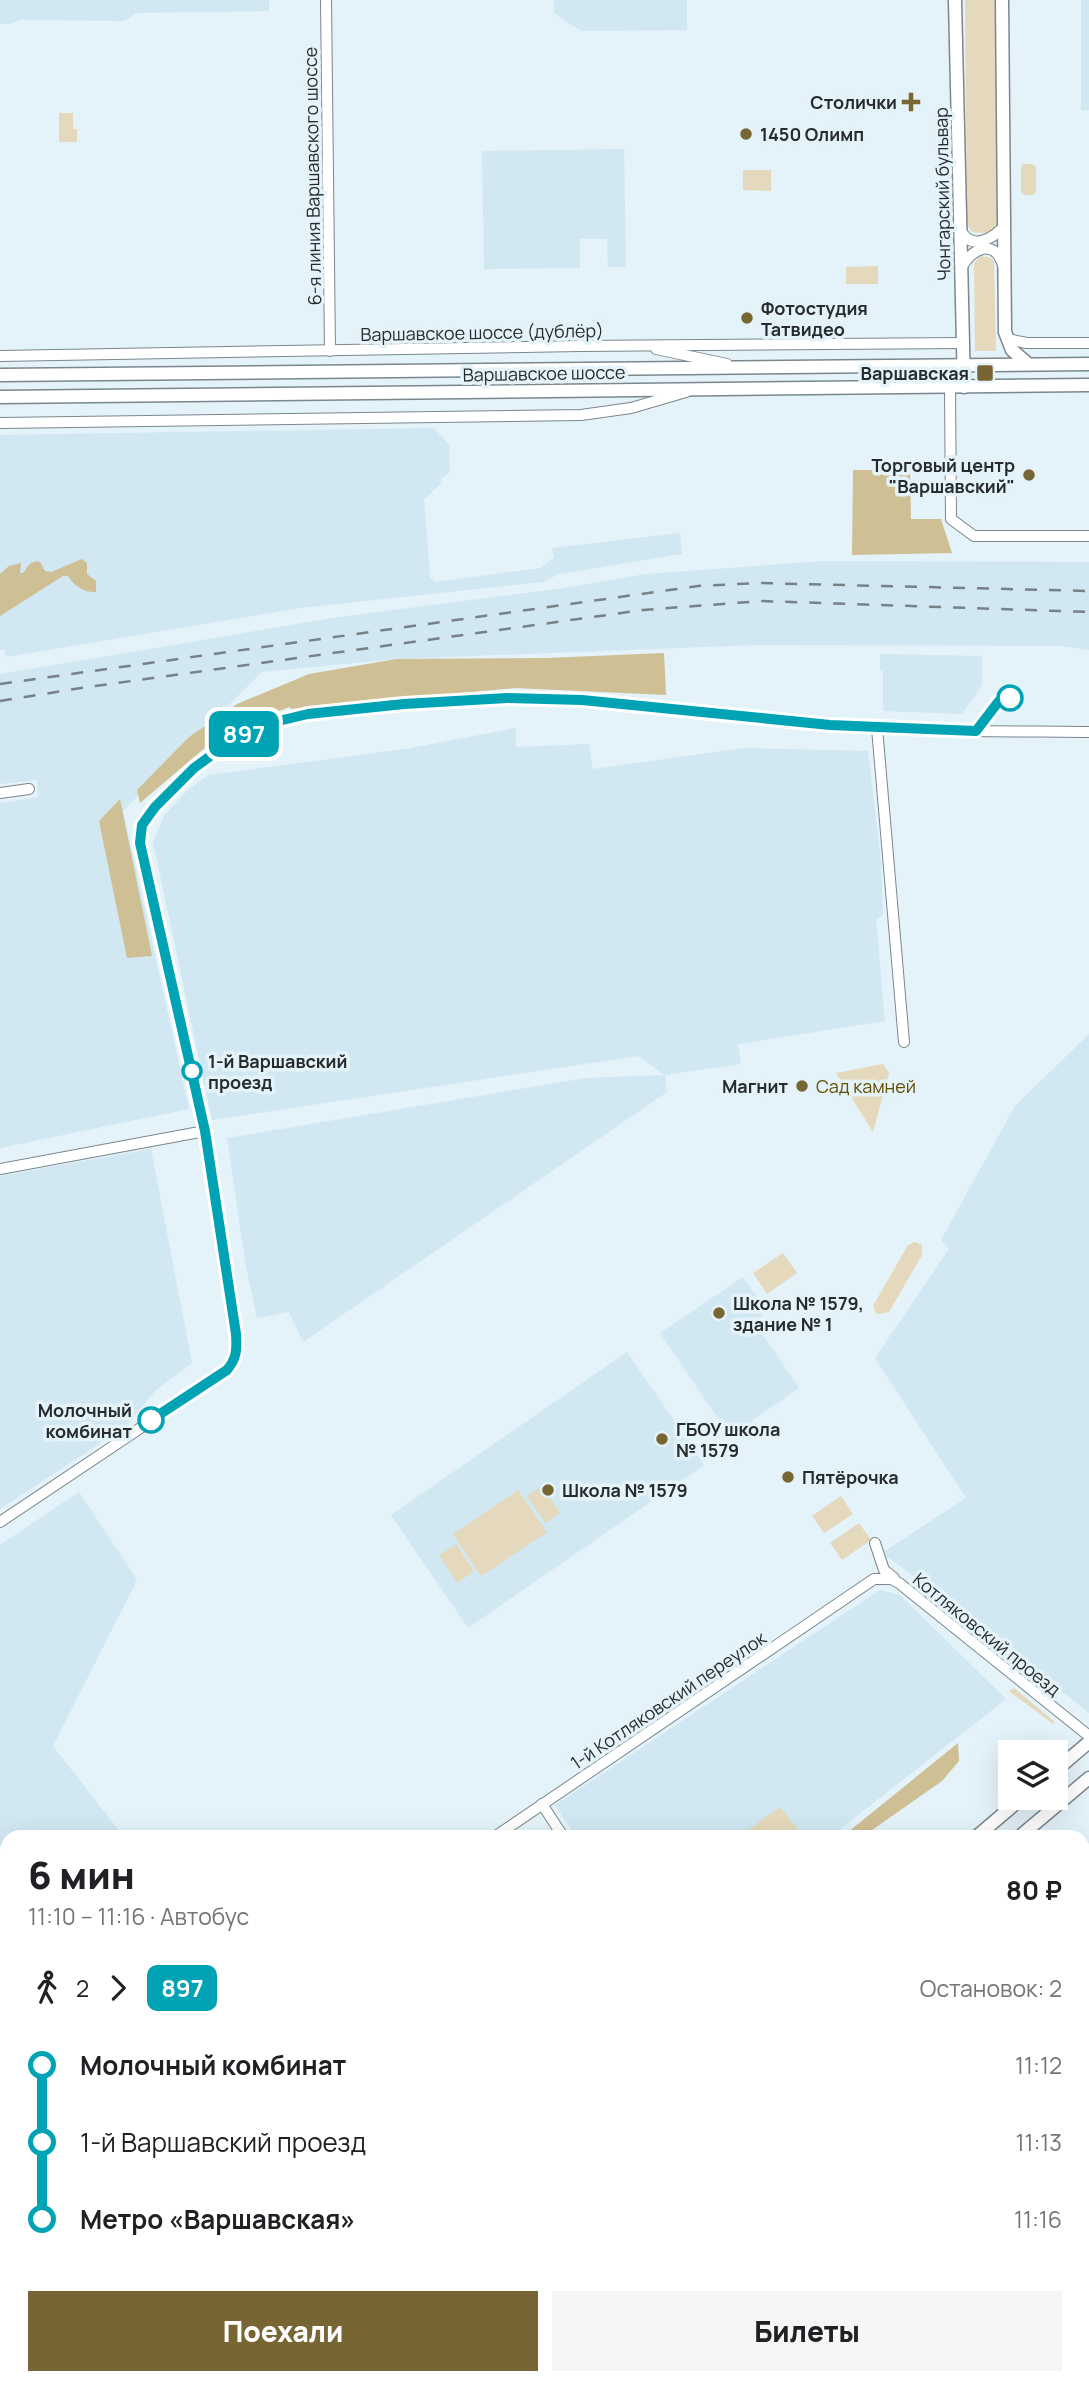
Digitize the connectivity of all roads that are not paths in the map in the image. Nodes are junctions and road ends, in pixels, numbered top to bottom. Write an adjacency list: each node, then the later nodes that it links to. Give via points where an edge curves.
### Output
1 (326, 0): 12 (street, 6-я линия Варшавского шоссе)
2 (955, 0): 5 (main road, Чонгарский бульвар)
3 (1002, 0): 4 (main road)
4 (1005, 225): 5 (street, via 991,238 975,242 966,238); 6 (main road)
5 (959, 226): 7 (main road, Чонгарский бульвар)
6 (1004, 269): 7 (street, via 1002,260 988,249 971,254); 8 (main road)
7 (960, 270): 10 (main road, Чонгарский бульвар)
8 (1007, 339): 9 (street); 16 (main road, via 1012,350)
9 (1089, 343)
10 (964, 344): 11 (street, Варшавское шоссе (дублёр)); 15 (main road, Чонгарский бульвар)
11 (638, 345): 12 (street, Варшавское шоссе (дублёр)); 17 (street)
12 (330, 351): 13 (street, Варшавское шоссе (дублёр))
13 (0, 356)
14 (1089, 363): 16 (main road, Варшавское шоссе)
15 (964, 364): 16 (main road, Варшавское шоссе); 17 (main road, Варшавское шоссе); 21 (main road, Чонгарский бульвар)
16 (1029, 364)
17 (742, 367): 18 (main road, Варшавское шоссе)
18 (0, 375)
19 (1089, 385): 21 (main road, Варшавское шоссе)
20 (950, 387): 21 (main road, Варшавское шоссе); 22 (main road, Варшавское шоссе); 25 (street, via 951,519 974,536)
21 (964, 387)
22 (695, 389): 23 (main road, Варшавское шоссе); 24 (street, via 631,408 581,415)
23 (0, 397)
24 (0, 423)
25 (1089, 536)
26 (877, 728): 27 (street); 30 (street); 31 (street, via 582,700 507,698 308,714 235,738 194,768 155,807 142,825 140,843)
27 (1089, 732)
28 (29, 789): 29 (street)
29 (0, 793)
30 (904, 1042)
31 (205, 1131): 32 (street); 33 (street, via 236,1334 235,1360 227,1370)
32 (0, 1169)
33 (0, 1522)
34 (875, 1543): 35 (street)
35 (881, 1561): 36 (street); 37 (street)
36 (874, 1579): 37 (street, Котляковский проезд); 42 (street, 1-й Котляковский переулок)
37 (899, 1583): 38 (street, Котляковский проезд)
38 (1089, 1736)
39 (1089, 1742): 40 (main road)
40 (1068, 1759)
41 (1089, 1778): 47 (main road)
42 (542, 1804): 44 (street, 1-й Котляковский переулок); 45 (street)
43 (1008, 1810): 46 (main road)
44 (505, 1830)
45 (559, 1830)
46 (984, 1830)
47 (1027, 1830)

